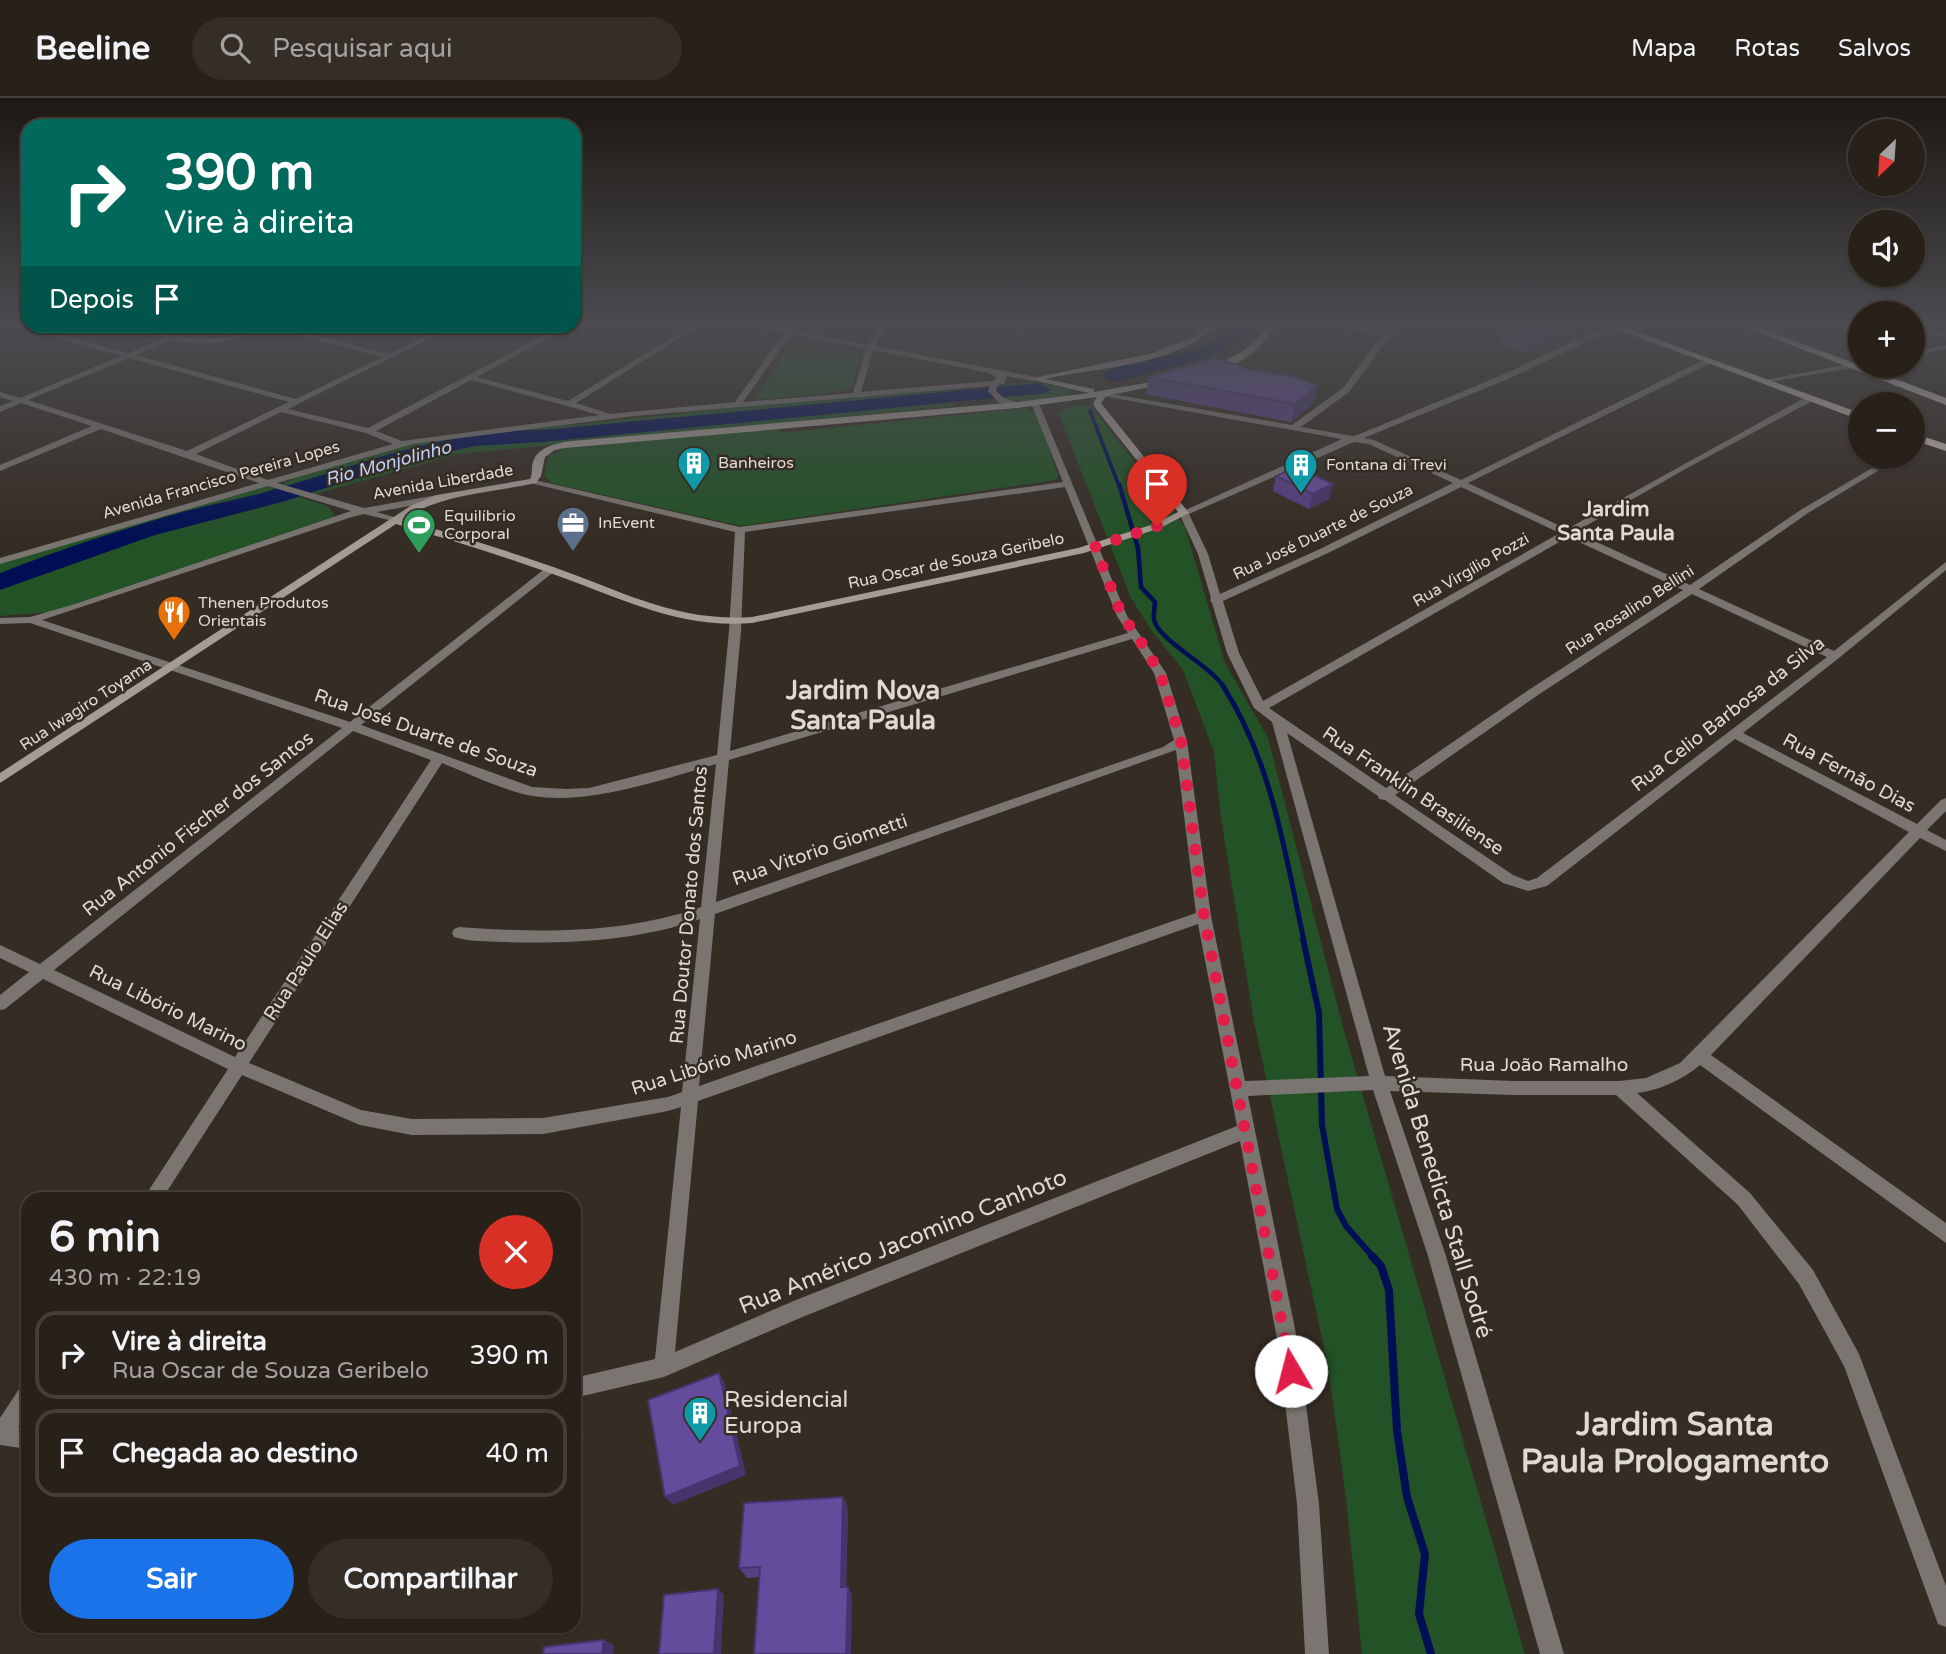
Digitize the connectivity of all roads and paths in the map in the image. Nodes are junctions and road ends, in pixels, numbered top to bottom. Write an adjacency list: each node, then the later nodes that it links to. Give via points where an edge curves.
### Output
1 (9, 397): 19 (street, Rua Oscar de Souza Geribelo)
2 (28, 397): 19 (street)
3 (279, 397): 20 (street)
4 (304, 397): 20 (street)
5 (433, 397): 31 (street)
6 (545, 397): 21 (street)
7 (580, 397): 21 (street)
8 (741, 397): 24 (street)
9 (822, 397): 24 (street, Avenida Francisco Pereira Lopes)
10 (997, 397): 23 (street)
11 (1083, 397): 22 (street)
12 (1101, 397): 45 (street, via 1099,407)
13 (1118, 397): 30 (street)
14 (1337, 397): 30 (street)
15 (1458, 397): 32 (street, Rua Oscar de Souza Geribelo)
16 (1636, 397): 41 (street, Rua José Duarte de Souza)
17 (1805, 397): 18 (main road)
18 (1809, 398): 27 (main road); 48 (street, Rua Virgílio Pozzi)
19 (20, 400): 25 (street); 29 (street, Rua Oscar de Souza Geribelo)
20 (295, 401): 26 (street)
21 (570, 403): 28 (street)
22 (1035, 403): 23 (street); 42 (street)
23 (1012, 404): 39 (street, via 569,444 545,453)
24 (740, 405): 28 (street, Avenida Francisco Pereira Lopes)
25 (0, 409)
26 (279, 409): 31 (street); 36 (street)
27 (1848, 413)
28 (613, 416): 34 (street, Avenida Francisco Pereira Lopes)
29 (100, 426): 36 (street, Rua Oscar de Souza Geribelo); 37 (street)
30 (1294, 428): 32 (street)
31 (369, 431): 34 (street)
32 (1351, 438): 41 (street, via 1371,442); 45 (street, Rua Oscar de Souza Geribelo)
33 (1925, 441): 35 (main road)
34 (401, 444): 40 (street, Avenida Francisco Pereira Lopes)
35 (1946, 448)
36 (188, 454): 40 (street, Rua Oscar de Souza Geribelo)
37 (0, 468)
38 (1877, 469): 53 (street, Rua Rosalino Bellini)
39 (533, 481): 43 (street, Avenida Liberdade); 47 (street, Avenida Liberdade)
40 (268, 483): 44 (street, Rua Oscar de Souza Geribelo); 50 (street, Avenida Francisco Pereira Lopes)
41 (1461, 483): 48 (street); 54 (street, Rua José Duarte de Souza)
42 (1067, 484): 47 (street, Avenida Liberdade); 49 (street)
43 (437, 498): 44 (street, Avenida Liberdade); 46 (street, Rua Iwagiro Toyama)
44 (362, 512): 46 (street, Rua Oscar de Souza Geribelo); 55 (street, Avenida Liberdade)
45 (1184, 513): 49 (street, Rua Oscar de Souza Geribelo); 54 (street, via 1203,554)
46 (394, 520): 52 (street, Rua Oscar de Souza Geribelo); 60 (street, Rua Iwagiro Toyama)
47 (740, 530): 57 (street, Rua Doutor Donato dos Santos)
48 (1569, 532): 53 (street); 61 (street, Rua Virgílio Pozzi)
49 (1095, 547): 57 (street, Rua Oscar de Souza Geribelo); 58 (street, via 1122,616)
50 (0, 561)
51 (1946, 565): 59 (street, Rua Celio Barbosa da Silva)
52 (551, 569): 57 (street, Rua Oscar de Souza Geribelo, via 685,618); 63 (street, Rua Antonio Fischer dos Santos)
53 (1688, 590): 59 (street); 69 (street, Rua Rosalino Bellini)
54 (1215, 600): 61 (street)
55 (31, 620): 56 (street, Avenida Liberdade); 60 (street, Rua José Duarte de Souza)
56 (0, 621)
57 (735, 623): 66 (street, Rua Doutor Donato dos Santos)
58 (1136, 634): 65 (street, via 1167,689); 66 (street, Rua José Duarte de Souza)
59 (1835, 656): 64 (street, Rua Celio Barbosa da Silva)
60 (173, 667): 63 (street, Rua José Duarte de Souza); 68 (street, Rua Iwagiro Toyama)
61 (1259, 708): 62 (street, Rua Franklin Brasiliense)
62 (1278, 722): 69 (street, Rua Franklin Brasiliense); 82 (street, Avenida Benedicta Stall Sodré)
63 (352, 727): 67 (street, Rua José Duarte de Souza); 78 (street, Rua Antonio Fischer dos Santos)
64 (1733, 733): 71 (street, Rua Fernão Dias); 73 (street, Rua Celio Barbosa da Silva, via 1542,882)
65 (1181, 741): 74 (street, Rua Vitorio Giometti, via 1167,750); 75 (street)
66 (722, 758): 67 (street, Rua José Duarte de Souza, via 623,785 566,794 520,788); 74 (street, Rua Doutor Donato dos Santos)
67 (438, 759): 81 (street, Rua Paulo Elias)
68 (0, 779)
69 (1384, 796): 73 (street, Rua Franklin Brasiliense, via 1508,878)
70 (1946, 803): 71 (street, Rua João Ramalho)
71 (1917, 831): 72 (street, Rua Fernão Dias); 80 (street, Rua João Ramalho)
72 (1946, 846)
73 (1528, 886)
74 (707, 911): 76 (street, Rua Vitorio Giometti, via 646,928 590,934 529,938); 85 (street, Rua Doutor Donato dos Santos)
75 (1204, 916): 84 (street); 85 (street, Rua Libório Marino)
76 (459, 933)
77 (0, 951): 78 (street, Rua Libório Marino)
78 (44, 970): 79 (street, Rua Antonio Fischer dos Santos); 81 (street, Rua Libório Marino)
79 (0, 1004)
80 (1700, 1056): 83 (street, Rua João Ramalho, via 1686,1068 1647,1086); 88 (street)
81 (238, 1066): 85 (street, Rua Libório Marino, via 360,1117 412,1127 543,1126 642,1110); 87 (street, Rua Paulo Elias)
82 (1379, 1083): 83 (street, Rua João Ramalho); 84 (street, Rua João Ramalho); 96 (street, Avenida Benedicta Stall Sodré, via 1437,1256)
83 (1619, 1088): 94 (street, via 1744,1199 1806,1277 1852,1360)
84 (1237, 1089): 86 (street)
85 (692, 1096): 89 (street, Rua Doutor Donato dos Santos)
86 (1247, 1130): 89 (street, Rua Américo Jacomino Canhoto); 95 (street, via 1288,1344 1308,1504)
87 (157, 1192)
88 (1946, 1234)
89 (664, 1367): 90 (street, Rua Américo Jacomino Canhoto)
90 (581, 1386)
91 (21, 1404): 92 (street)
92 (1, 1435): 93 (street)
93 (21, 1438)
94 (1946, 1616)
95 (1317, 1654)
96 (1552, 1654)

